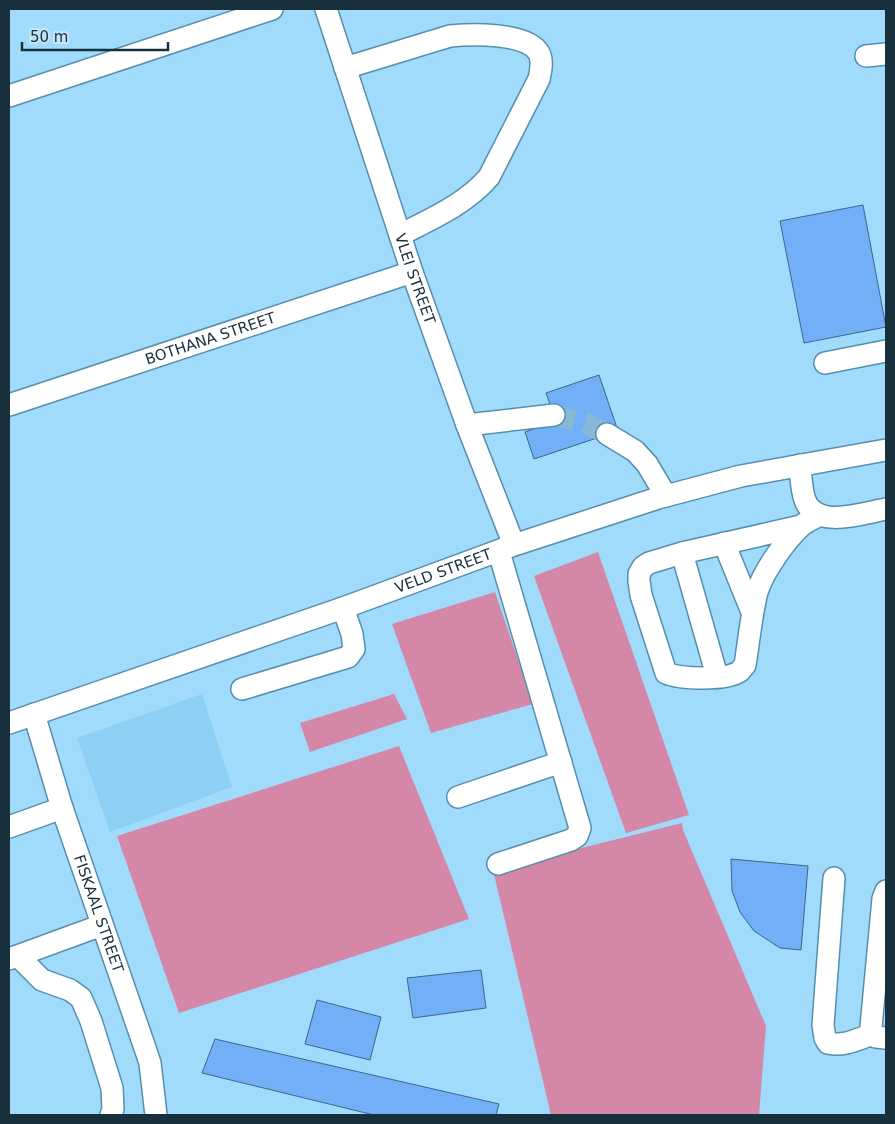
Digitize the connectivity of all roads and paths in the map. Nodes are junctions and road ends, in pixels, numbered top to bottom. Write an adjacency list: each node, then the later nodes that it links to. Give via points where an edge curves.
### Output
1 (272, 9): 4 (street)
2 (326, 9): 3 (street, VLEI STREET)
3 (345, 68): 5 (street, VLEI STREET); 5 (street, via 450,36 467,34 507,37 529,45 540,54 539,79 489,177 462,202)
4 (9, 96)
5 (400, 235): 6 (street, VLEI STREET)
6 (412, 272): 9 (street, BOTHANA STREET); 11 (street, VLEI STREET)
7 (886, 351): 8 (street)
8 (825, 363)
9 (9, 405)
10 (554, 415): 11 (street)
11 (467, 424): 20 (street, VLEI STREET)
12 (606, 434): 15 (street, via 635,450)
13 (885, 444): 14 (street, VELD STREET)
14 (800, 465): 15 (street, VELD STREET, via 724,480); 17 (street, via 805,501)
15 (666, 496): 20 (street, VELD STREET)
16 (886, 509): 17 (street, via 835,518)
17 (820, 515): 18 (street)
18 (801, 526): 19 (street); 23 (street, via 785,542 765,575)
19 (724, 543): 21 (street); 23 (street)
20 (507, 548): 22 (street, VELD STREET); 28 (street, VLEI STREET)
21 (682, 552): 24 (street); 24 (street, via 643,567 639,574 641,595 666,672 674,676)
22 (343, 608): 25 (street, via 354,649 348,657); 26 (street, VELD STREET)
23 (752, 612): 24 (street, via 744,665 740,671)
24 (717, 676)
25 (242, 688)
26 (34, 714): 27 (street, VELD STREET); 30 (street, FISKAAL STREET)
27 (9, 723)
28 (561, 762): 29 (street); 32 (street, VLEI STREET, via 580,828 576,836)
29 (458, 797)
30 (62, 808): 31 (street); 35 (street, FISKAAL STREET)
31 (9, 827)
32 (498, 864)
33 (834, 878): 37 (street, via 825,1038 828,1043 836,1045)
34 (886, 892): 37 (street, via 871,1027)
35 (102, 925): 36 (street); 39 (street, FISKAAL STREET, via 150,1063)
36 (13, 957): 38 (street, via 42,980 70,990 81,998 112,1088)
37 (879, 1036)
38 (111, 1115)
39 (156, 1115)

